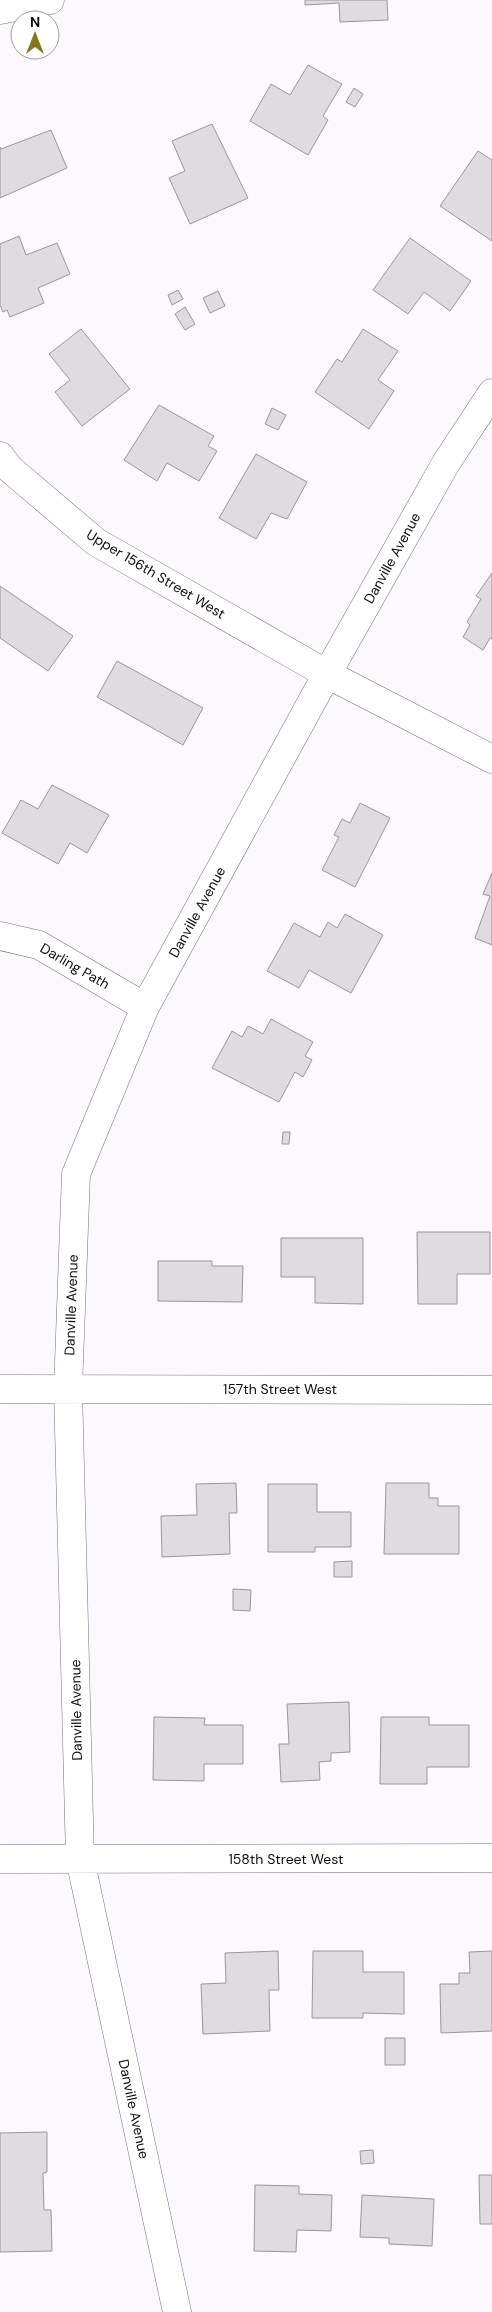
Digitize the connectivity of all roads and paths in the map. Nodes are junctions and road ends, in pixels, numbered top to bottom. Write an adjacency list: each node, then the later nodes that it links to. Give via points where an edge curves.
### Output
1 (50, 0): 2 (street)
2 (0, 10)
3 (492, 393): 5 (street, Danville Avenue, via 446,463)
4 (0, 456): 5 (street, Upper 156th Street West, via 10,469 96,542)
5 (327, 674): 6 (street, Upper 156th Street West); 8 (street, Danville Avenue)
6 (492, 759)
7 (0, 936): 8 (street, Darling Path, via 39,945)
8 (145, 1007): 10 (street, Danville Avenue, via 76,1174)
9 (0, 1389): 10 (street, 157th Street West)
10 (68, 1389): 11 (street, 157th Street West); 14 (street, Danville Avenue)
11 (492, 1390)
12 (492, 1858): 14 (street, 158th Street West)
13 (0, 1859): 14 (street, 158th Street West)
14 (80, 1859): 15 (street, Danville Avenue)
15 (177, 2312)

